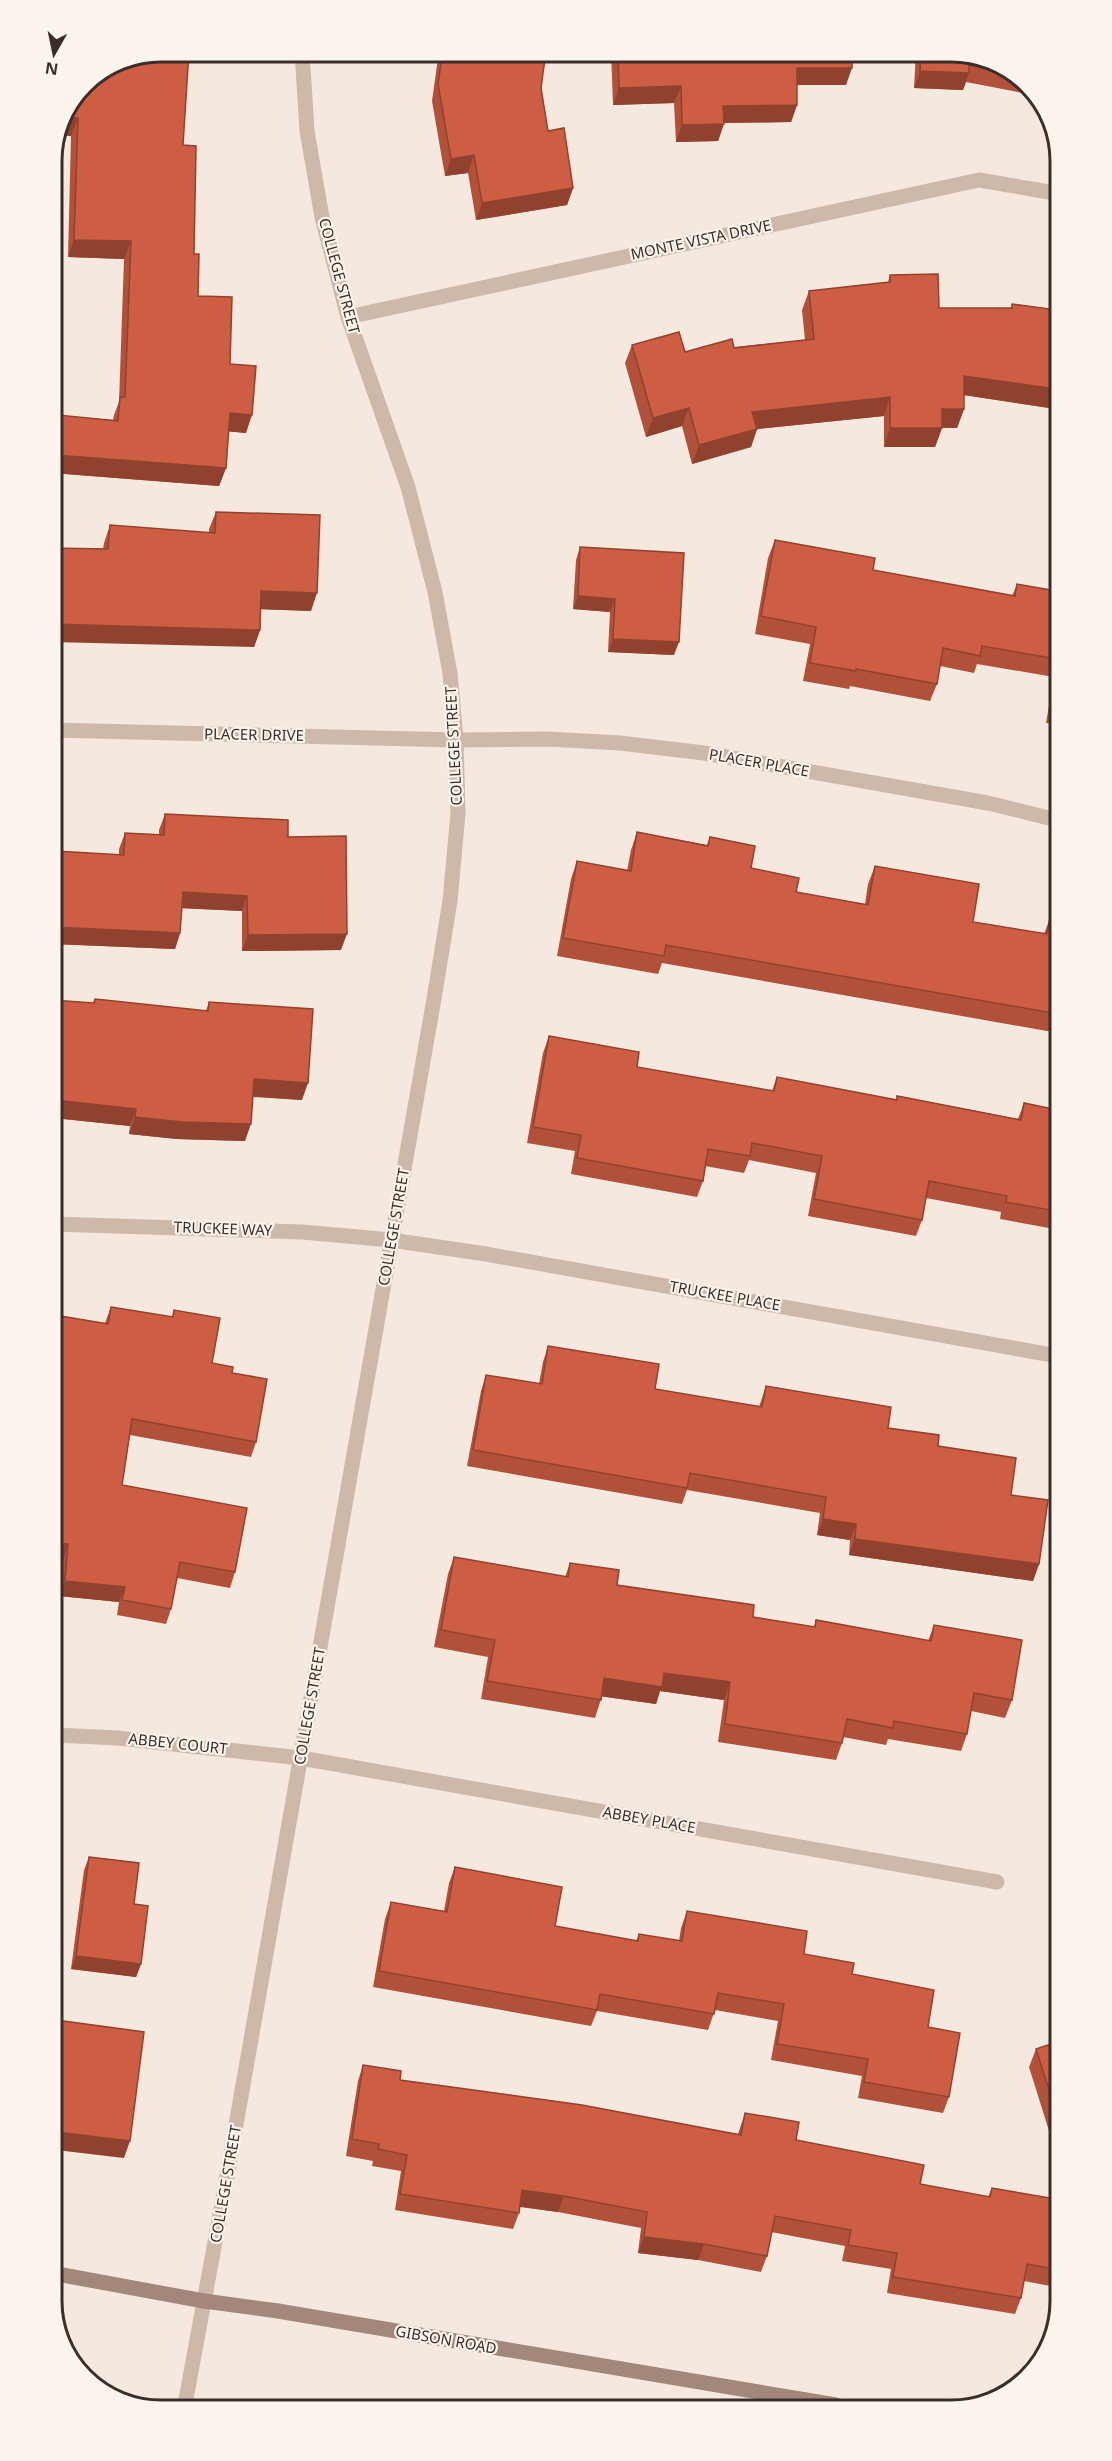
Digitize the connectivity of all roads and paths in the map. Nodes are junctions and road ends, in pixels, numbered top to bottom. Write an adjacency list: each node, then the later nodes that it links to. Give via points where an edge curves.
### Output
1 (303, 62): 3 (street, COLLEGE STREET, via 307,130 322,217)
2 (1051, 192): 3 (street, MONTE VISTA DRIVE, via 979,180)
3 (348, 317): 5 (street, COLLEGE STREET, via 408,488 435,592 450,673)
4 (62, 730): 5 (street, PLACER DRIVE)
5 (456, 740): 6 (street, PLACER PLACE, via 610,742 704,753 988,803); 8 (street, COLLEGE STREET, via 458,813 450,901)
6 (1051, 819)
7 (62, 1224): 8 (street, TRUCKEE WAY, via 303,1232)
8 (391, 1240): 9 (street, TRUCKEE PLACE); 11 (street, COLLEGE STREET)
9 (1051, 1355)
10 (62, 1735): 11 (street, ABBEY COURT)
11 (301, 1758): 12 (street, ABBEY PLACE); 14 (street, COLLEGE STREET)
12 (997, 1882)
13 (62, 2275): 14 (main road, GIBSON ROAD)
14 (204, 2301): 15 (street, COLLEGE STREET); 16 (main road, GIBSON ROAD)
15 (186, 2399)
16 (805, 2400)

